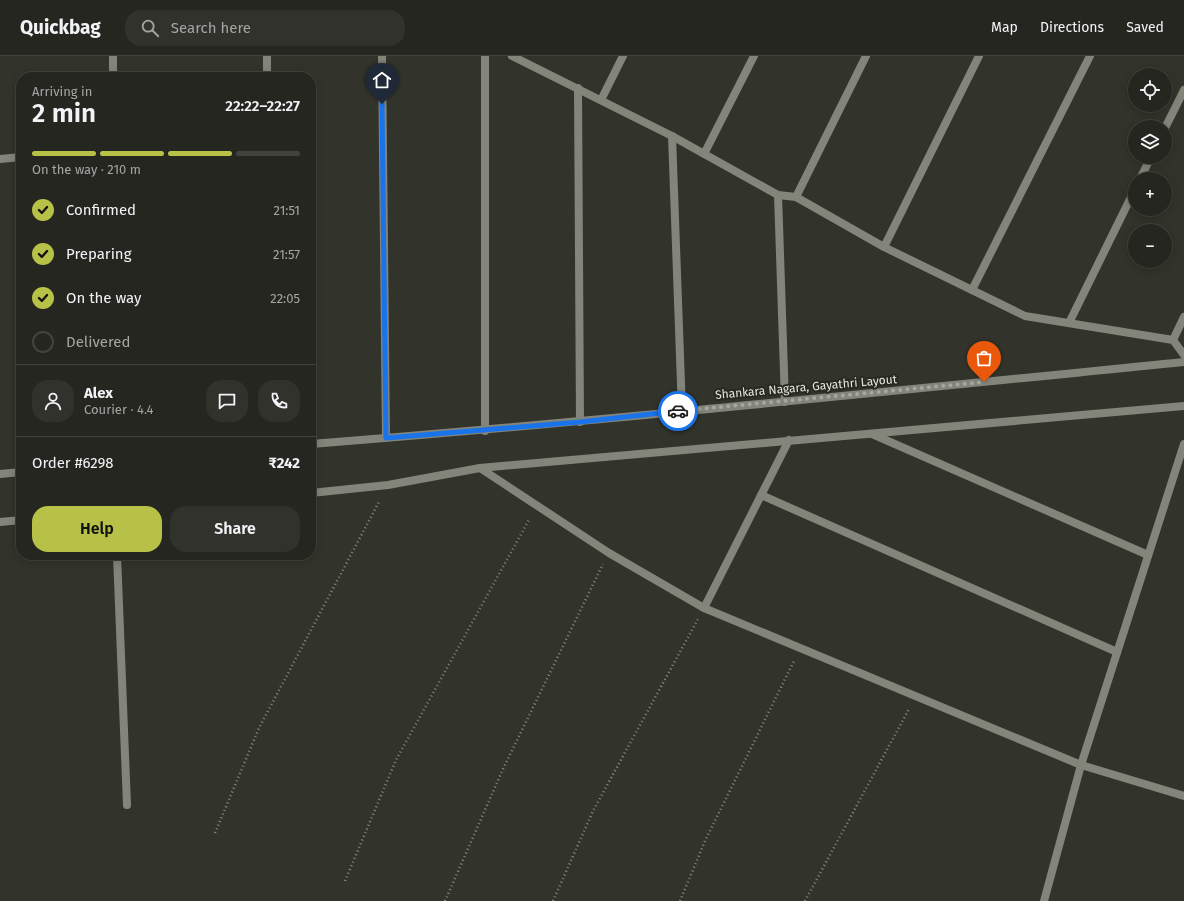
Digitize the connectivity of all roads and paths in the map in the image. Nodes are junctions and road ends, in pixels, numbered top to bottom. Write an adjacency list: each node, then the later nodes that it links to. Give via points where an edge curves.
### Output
1 (113, 56): 11 (street)
2 (267, 56): 12 (street)
3 (382, 56): 37 (street)
4 (485, 56): 35 (street)
5 (512, 56): 13 (street)
6 (623, 56): 15 (street)
7 (754, 56): 18 (street)
8 (866, 56): 22 (street)
9 (979, 56): 24 (street)
10 (1090, 56): 25 (street)
11 (113, 72)
12 (267, 72)
13 (578, 88): 15 (street); 34 (street)
14 (1184, 90): 16 (street)
15 (601, 100): 17 (street)
16 (1169, 120)
17 (672, 136): 18 (street); 33 (street)
18 (704, 154): 21 (street)
19 (16, 157): 20 (street)
20 (0, 159)
21 (778, 196): 22 (street); 31 (street)
22 (796, 197): 24 (street)
23 (1128, 203): 27 (street)
24 (884, 247): 25 (street)
25 (972, 290): 27 (street, via 1025,316)
26 (1184, 317): 28 (street)
27 (1069, 323): 28 (street)
28 (1173, 340): 29 (street)
29 (1184, 355)
30 (1184, 362): 31 (street, Shankara Nagara, Gayathri Layout)
31 (785, 402): 33 (street, Shankara Nagara, Gayathri Layout)
32 (1184, 406): 36 (street)
33 (682, 411): 34 (street, Shankara Nagara, Gayathri Layout)
34 (580, 422): 35 (street, Shankara Nagara, Gayathri Layout)
35 (485, 431): 37 (street, Shankara Nagara, Gayathri Layout)
36 (870, 434): 38 (street); 51 (street)
37 (386, 438): 39 (street, Shankara Nagara, Gayathri Layout)
38 (789, 440): 41 (street); 46 (street)
39 (316, 444)
40 (1184, 444): 51 (street)
41 (480, 468): 44 (street); 47 (street)
42 (16, 472): 43 (street)
43 (0, 474)
44 (388, 485): 45 (street); 60 (path, via 259,728)
45 (316, 492)
46 (761, 495): 53 (street); 55 (street)
47 (537, 506): 50 (street); 61 (path, via 396,760)
48 (16, 520): 49 (street)
49 (0, 522)
50 (609, 553): 53 (street); 62 (path, via 503,769)
51 (1148, 555): 55 (street)
52 (117, 560): 59 (street)
53 (704, 608): 54 (street); 63 (path, via 593,811)
54 (800, 648): 56 (street); 64 (path, via 705,841)
55 (1117, 652): 57 (street)
56 (916, 696): 57 (street); 65 (path)
57 (1081, 765): 58 (street); 66 (street)
58 (1184, 796)
59 (127, 805)
60 (215, 833)
61 (345, 881)
62 (445, 901)
63 (552, 901)
64 (680, 901)
65 (805, 901)
66 (1044, 901)

